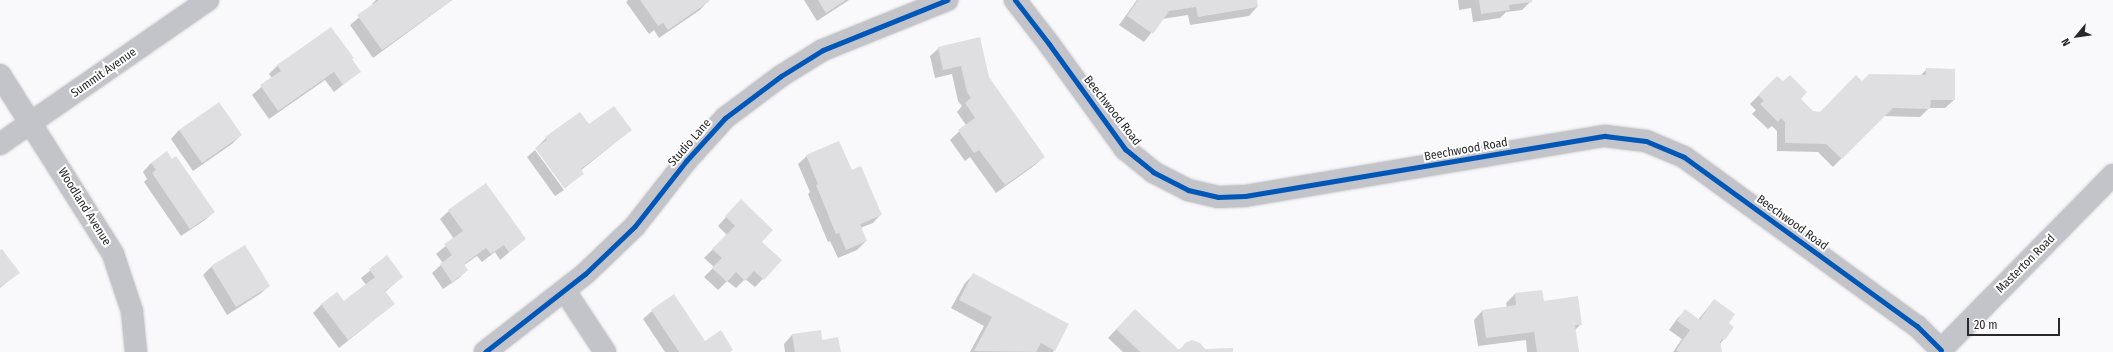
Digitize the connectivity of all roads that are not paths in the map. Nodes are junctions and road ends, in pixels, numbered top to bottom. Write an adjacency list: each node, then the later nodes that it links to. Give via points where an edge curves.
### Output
1 (208, 0): 5 (street, Summit Avenue)
2 (947, 0): 8 (street, Studio Lane, via 823,50 781,76 725,118 686,161 636,226)
3 (1015, 0): 9 (street, Beechwood Road, via 1125,149 1153,172 1188,190 1218,197 1245,196 1605,136 1646,141 1684,157 1917,326)
4 (0, 75): 5 (street, Woodland Avenue)
5 (32, 124): 6 (street, Summit Avenue); 10 (street, Woodland Avenue, via 113,254 132,311)
6 (0, 144)
7 (2113, 175): 9 (street, Masterton Road)
8 (565, 291): 11 (street, Studio Lane); 12 (street)
9 (1940, 351)
10 (136, 352)
11 (485, 352)
12 (605, 352)

